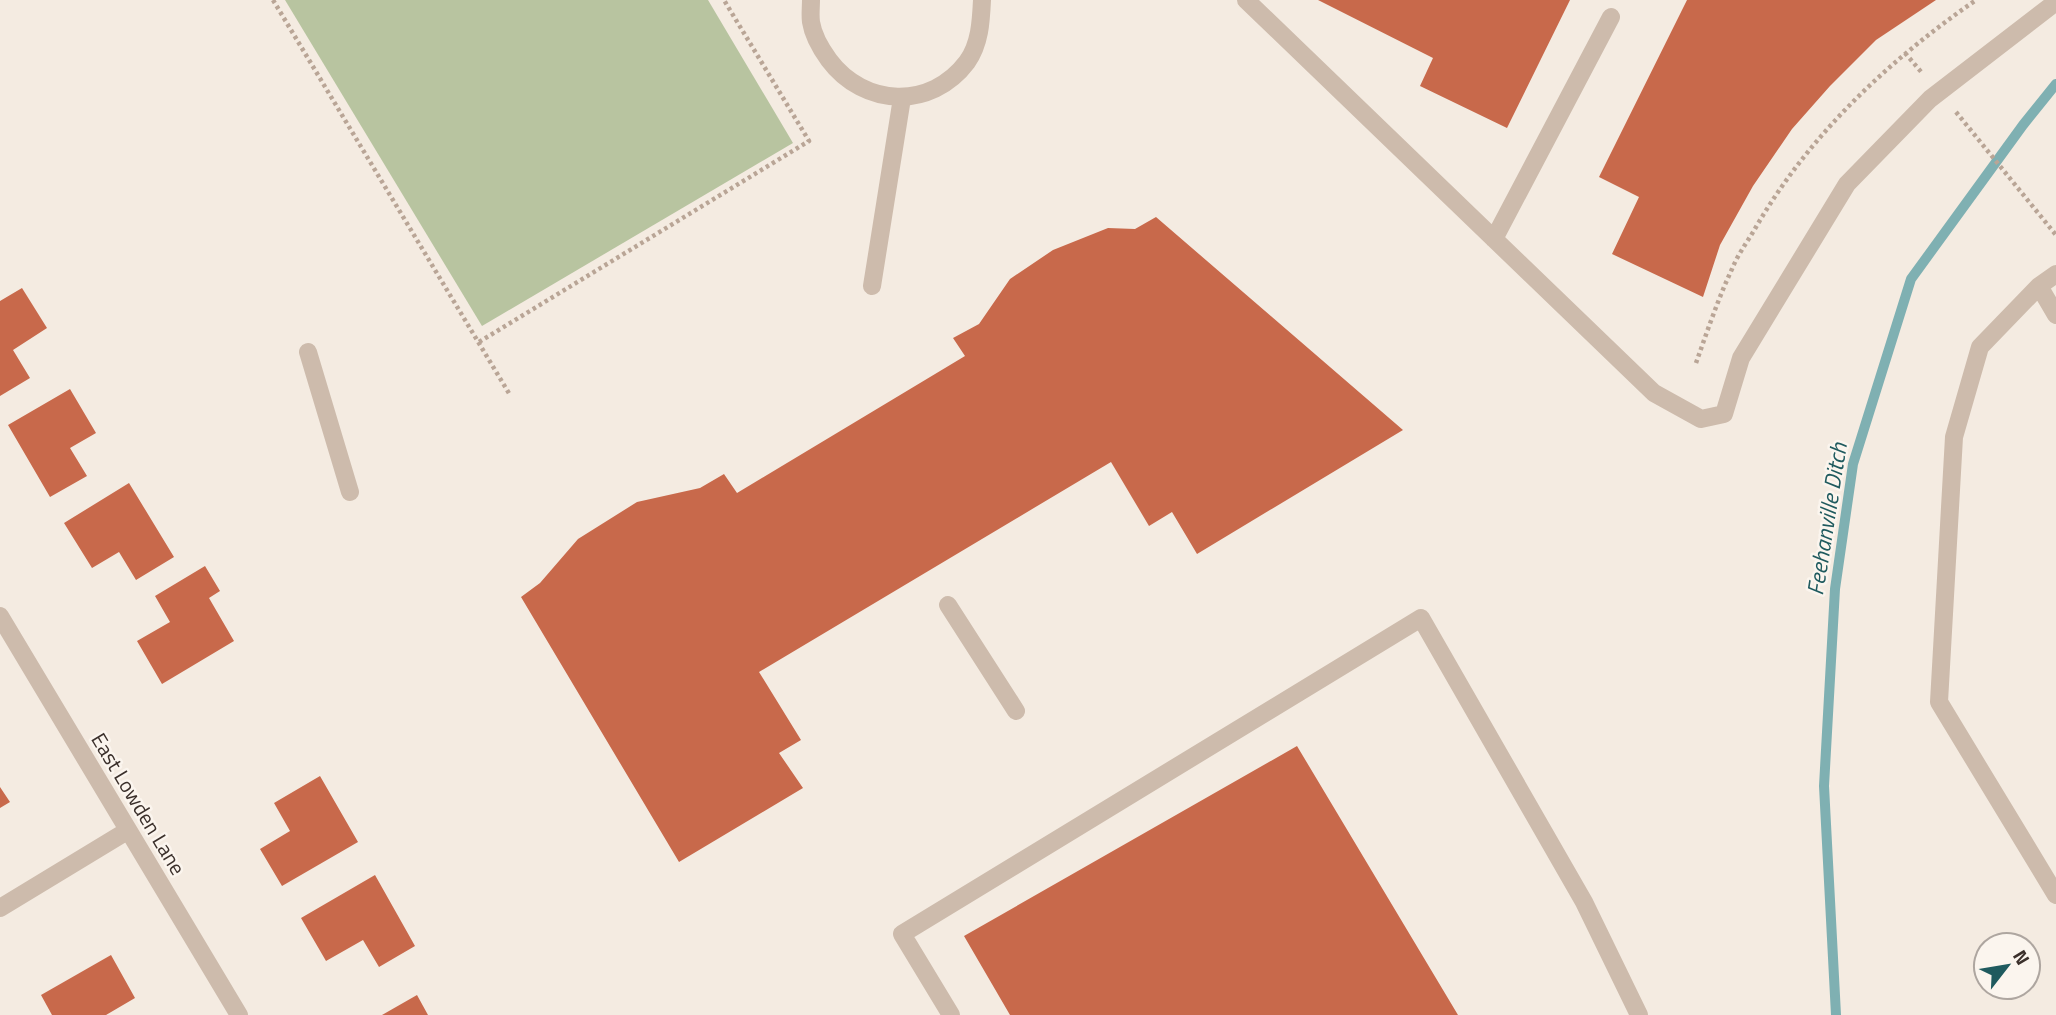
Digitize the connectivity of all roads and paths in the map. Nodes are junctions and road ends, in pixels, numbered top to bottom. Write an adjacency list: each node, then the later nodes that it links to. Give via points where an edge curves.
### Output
1 (273, 0): 17 (path)
2 (724, 0): 17 (path, via 809,141)
3 (811, 0): 9 (street, via 811,23 838,72 867,92)
4 (982, 0): 9 (street, via 981,30 968,61 944,82)
5 (1246, 0): 12 (street)
6 (1976, 0): 19 (path, via 1876,77 1794,169 1733,266)
7 (2056, 2): 12 (street, via 1930,99 1847,184 1741,358 1724,414 1701,419 1654,393)
8 (1611, 17): 12 (street)
9 (902, 98): 14 (street)
10 (1967, 124): 11 (path)
11 (2056, 235)
12 (1494, 239)
13 (2056, 274): 15 (street)
14 (872, 286)
15 (2039, 286): 16 (street); 26 (street, via 1980,347 1954,437 1939,702)
16 (2056, 315)
17 (479, 342): 20 (path)
18 (308, 352): 21 (street)
19 (1696, 363)
20 (510, 395)
21 (350, 492)
22 (948, 605): 24 (street)
23 (0, 616): 25 (street, East Lowden Lane)
24 (1016, 710)
25 (128, 831): 27 (street); 28 (street, East Lowden Lane)
26 (2056, 895)
27 (0, 908)
28 (239, 1015)
29 (951, 1015): 30 (street, via 902,934 1421,618 1584,902)
30 (1639, 1015)

